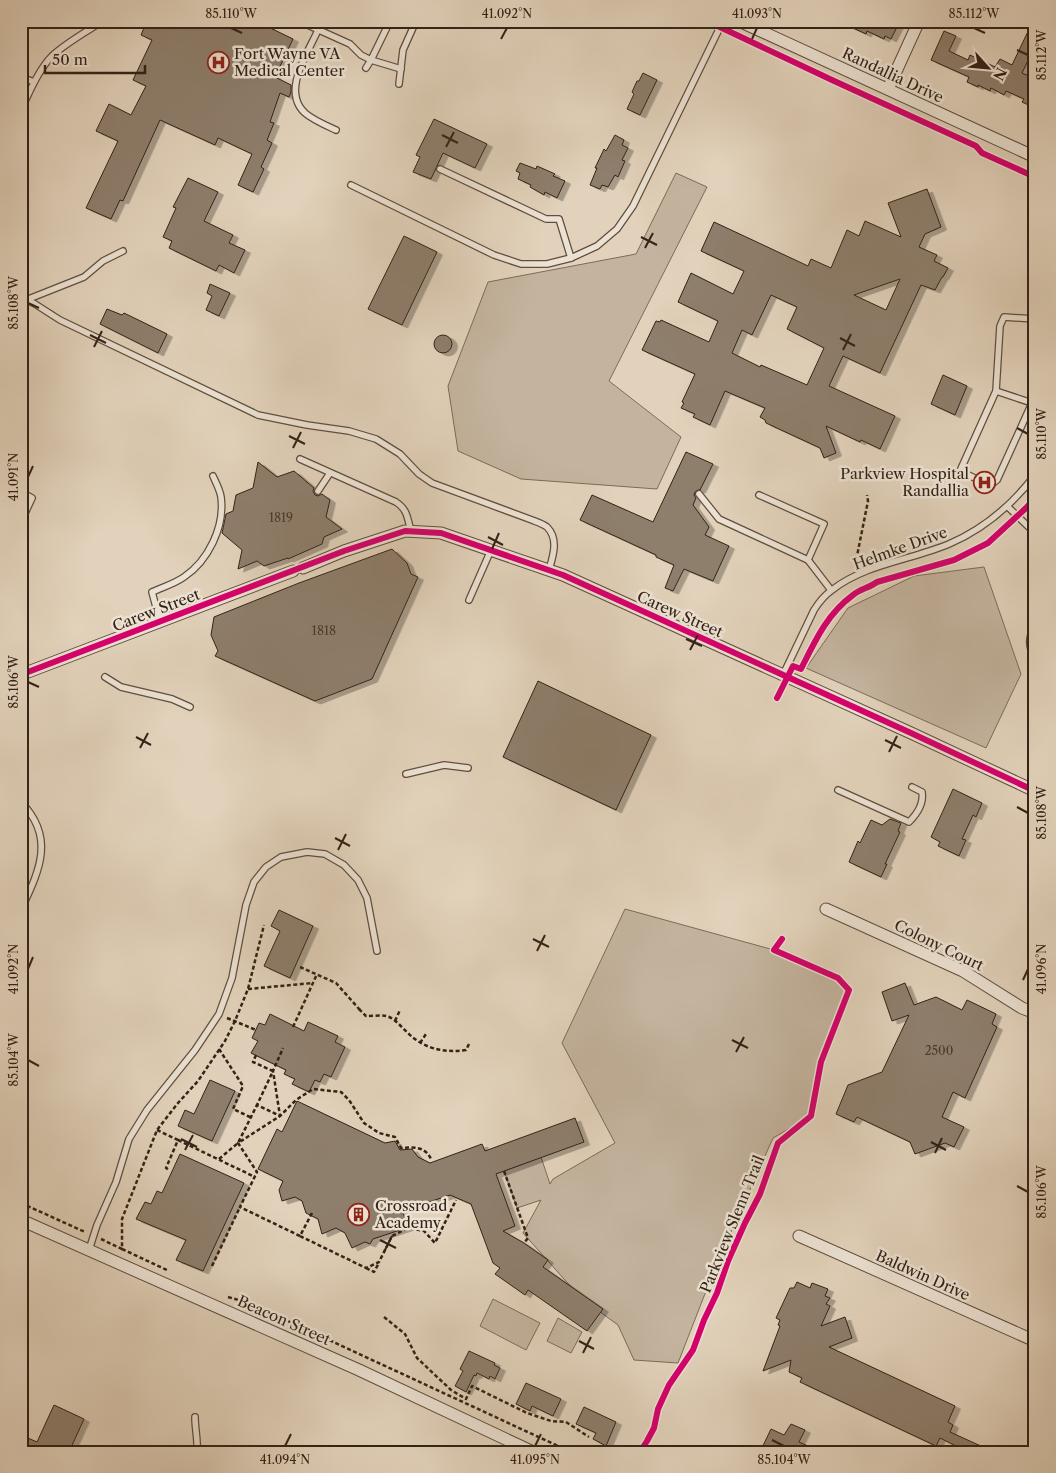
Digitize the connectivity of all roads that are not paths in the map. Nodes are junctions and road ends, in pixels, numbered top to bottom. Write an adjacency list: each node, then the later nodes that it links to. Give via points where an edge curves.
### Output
1 (103, 21): 13 (lane, via 51,57)
2 (299, 21): 8 (lane)
3 (390, 21): 9 (lane)
4 (416, 21): 11 (lane, via 403,50)
5 (723, 21): 22 (lane, via 633,206 617,229 597,246)
6 (739, 21): 15 (street, Randallia Drive)
7 (919, 21): 15 (street)
8 (318, 30): 9 (lane, via 350,44); 17 (lane, via 297,75 295,98 310,117)
9 (371, 60): 10 (lane); 11 (lane)
10 (366, 68)
11 (400, 69): 14 (lane)
12 (21, 77): 13 (lane)
13 (34, 82): 16 (lane)
14 (399, 84)
15 (888, 89): 18 (street, Randallia Drive)
16 (21, 110)
17 (336, 130)
18 (1035, 157)
19 (440, 169): 22 (lane, via 546,219 559,219)
20 (351, 185): 22 (lane, via 494,255 521,264 547,264)
21 (123, 251): 23 (lane, via 103,261 84,277)
22 (572, 258)
23 (24, 299): 42 (lane, via 60,320 258,415 376,439 400,454 432,483 546,527 554,539)
24 (1035, 319): 26 (lane, via 1004,317 1000,326)
25 (1035, 358): 27 (lane)
26 (996, 391): 27 (lane); 27 (lane, via 960,471 986,483 992,484 996,480)
27 (1034, 404)
28 (300, 459): 29 (lane)
29 (330, 473): 32 (lane); 38 (lane, via 403,506)
30 (213, 476): 45 (lane, via 221,495 222,510 217,532 198,565 184,577 152,592)
31 (1035, 476): 36 (lane, Helmke Drive)
32 (318, 491)
33 (21, 492): 37 (lane, via 32,498)
34 (698, 494): 41 (lane, via 719,519)
35 (759, 494): 41 (lane, via 824,524)
36 (1008, 507): 39 (lane); 43 (lane, Helmke Drive, via 977,530 949,544 858,575)
37 (21, 522)
38 (411, 531): 40 (street, Carew Street, via 440,533); 45 (street, Carew Street, via 298,569)
39 (1035, 533)
40 (491, 550): 42 (street, Carew Street); 44 (lane)
41 (808, 560): 43 (lane)
42 (549, 570): 49 (street, Carew Street)
43 (831, 590): 49 (lane, Helmke Drive, via 814,610)
44 (469, 600)
45 (160, 622): 48 (street, Carew Street)
46 (1035, 624): 47 (lane, via 1029,636)
47 (1035, 660)
48 (24, 672)
49 (782, 675): 56 (street, Carew Street)
50 (105, 677): 51 (lane, via 121,687 172,699)
51 (190, 707)
52 (468, 768): 53 (lane, via 444,765)
53 (406, 774)
54 (912, 787): 55 (lane, via 922,792 924,800 910,822)
55 (838, 790)
56 (1035, 791)
57 (21, 802): 59 (lane, via 40,828 42,852 38,873)
58 (826, 909): 61 (street, Colony Court, via 963,971)
59 (21, 910)
60 (377, 952): 64 (lane, via 367,898 358,880 344,865 325,854 306,852 281,857 266,867 254,882 246,905 232,978 218,1014 129,1139)
61 (1035, 1013)
62 (21, 1220): 64 (street, Beacon Street)
63 (799, 1236): 65 (street, Baldwin Drive)
64 (89, 1250): 68 (street, Beacon Street)
65 (1035, 1341)
66 (195, 1417): 67 (lane)
67 (196, 1452)
68 (533, 1452)

